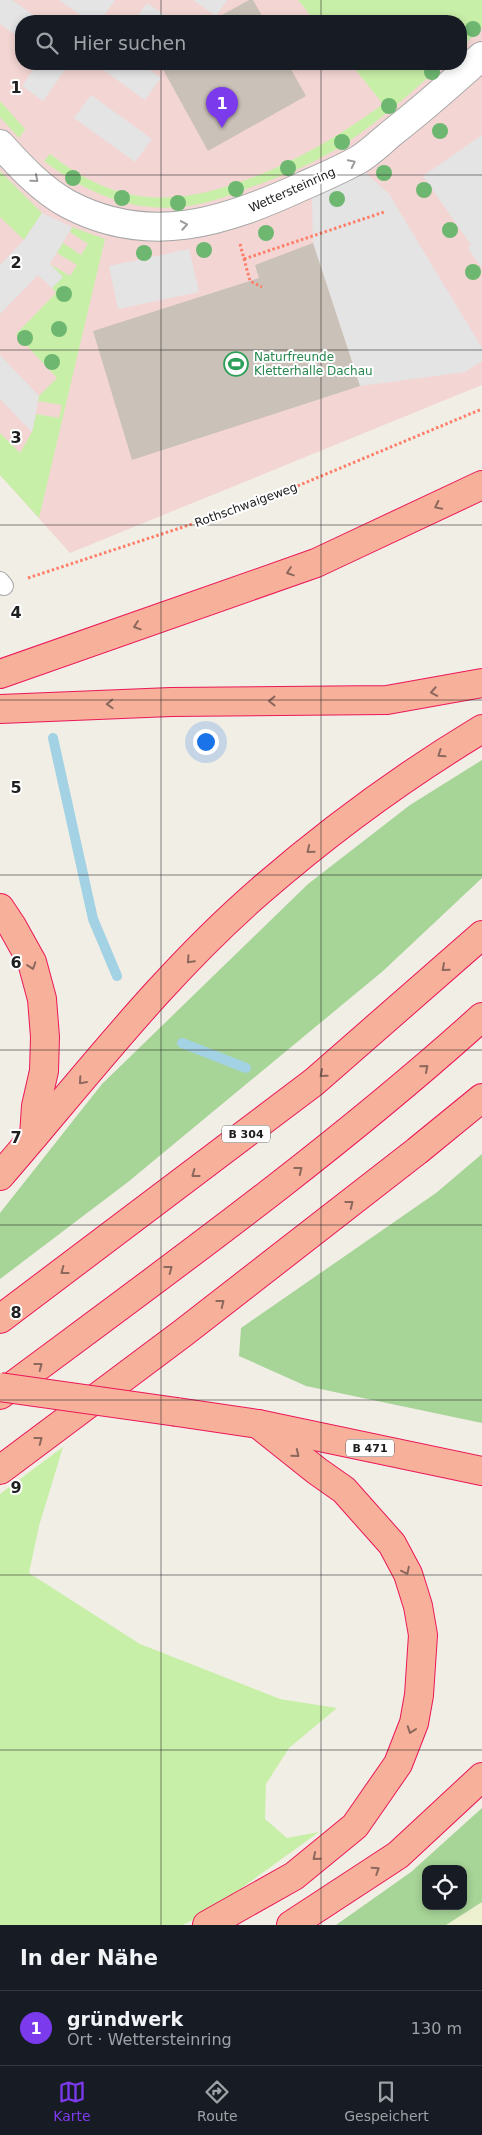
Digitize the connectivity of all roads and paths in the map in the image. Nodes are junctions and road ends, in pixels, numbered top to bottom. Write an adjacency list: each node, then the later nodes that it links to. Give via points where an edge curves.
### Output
1 (482, 56): 3 (street, Wettersteinring, one-way to 1)
2 (467, 70): 6 (street, Wettersteinring, one-way to 2, via 267,203 359,160)
3 (467, 70)
4 (0, 144): 6 (street, Wettersteinring, one-way to 6, via 49,191 68,204 107,220 140,227 173,227)
5 (384, 212): 7 (path)
6 (231, 215): 7 (path)
7 (244, 259): 8 (path, via 250,281)
8 (262, 287)
9 (482, 409): 11 (path, Rothschwaigeweg, via 259,502)
10 (482, 484): 12 (highway, one-way to 12, via 316,563)
11 (2, 583)
12 (0, 674)
13 (482, 683): 14 (highway, one-way to 14, via 387,700 170,702)
14 (0, 709)
15 (482, 729): 21 (highway, one-way to 21, via 443,752 348,819 259,892 143,1010)
16 (0, 908): 21 (highway, one-way to 21, via 32,962 42,999 44,1071 36,1106)
17 (482, 935): 23 (highway, B 304, one-way to 23, via 314,1082)
18 (482, 1017): 25 (highway, one-way to 18, via 329,1147)
19 (482, 1098): 20 (highway)
20 (471, 1112): 27 (highway, one-way to 20)
21 (34, 1136): 22 (highway)
22 (0, 1176)
23 (0, 1320)
24 (0, 1387): 26 (highway, B 471, bridge)
25 (0, 1395)
26 (258, 1424): 28 (highway, B 471); 30 (highway, one-way to 30, via 344,1490 392,1544 408,1574 418,1606 423,1635 420,1687 414,1723 398,1764 355,1826 294,1876)
27 (0, 1470)
28 (482, 1471)
29 (482, 1778): 31 (highway, one-way to 29, via 398,1855)
30 (207, 1925)
31 (291, 1925)

